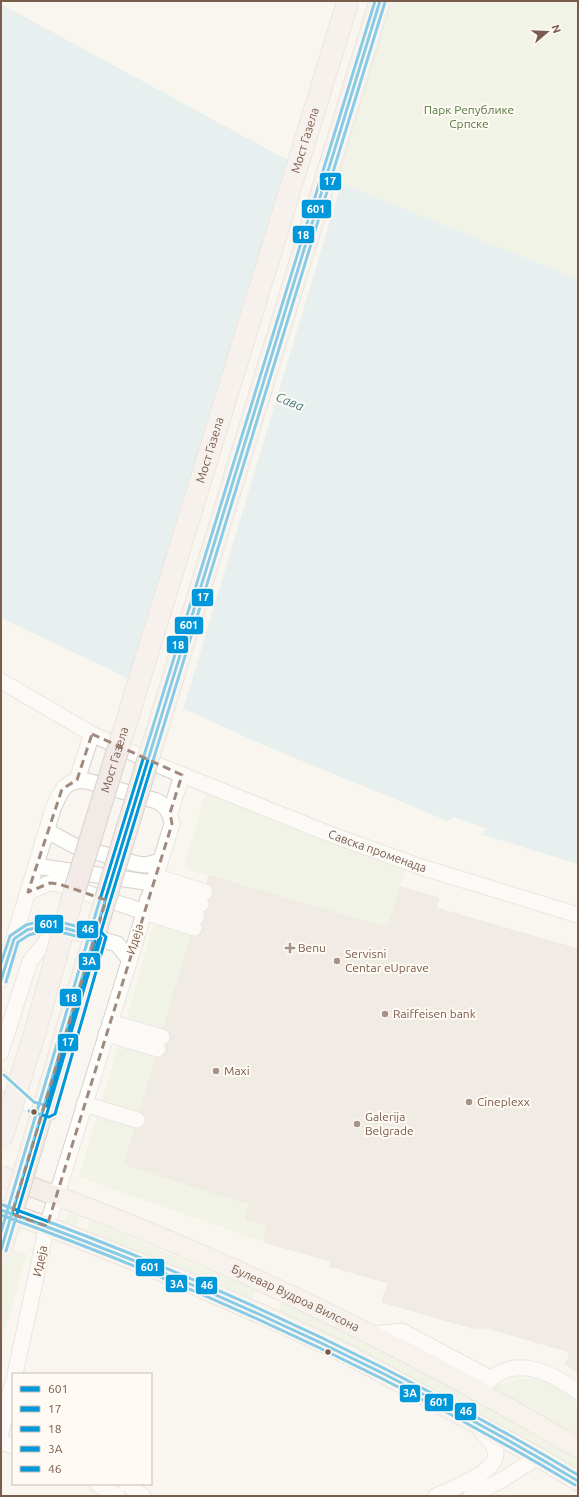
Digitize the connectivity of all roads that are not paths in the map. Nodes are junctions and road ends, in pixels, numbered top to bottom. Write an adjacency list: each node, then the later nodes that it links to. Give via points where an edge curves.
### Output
1 (348, 1): 26 (highway, Мост Газела, bridge, via 72,899 34,1036)
2 (380, 1): 32 (highway, bridge)
3 (1, 682): 4 (street, Савска променада)
4 (92, 734): 5 (street, Савска променада); 6 (street)
5 (182, 775): 7 (street); 13 (street, Савска променада, via 421,867)
6 (77, 780): 7 (street, via 157,801); 8 (street, via 68,783 62,789)
7 (170, 813): 9 (street, Идеја, via 172,824)
8 (47, 831): 9 (street, via 75,846 137,864 146,865); 10 (street)
9 (160, 861): 12 (street, Идеја)
10 (36, 866): 11 (street); 12 (street)
11 (28, 892): 12 (street, via 50,883); 16 (street)
12 (150, 892): 12 (street, via 199,910); 17 (street, Идеја)
13 (578, 915)
14 (59, 926): 15 (street); 16 (street, via 40,926 27,930); 21 (street, via 30,961)
15 (101, 938): 17 (street, via 117,944); 24 (street)
16 (14, 939): 18 (street)
17 (129, 959): 19 (street, Идеја)
18 (1, 980)
19 (108, 1028): 20 (street); 23 (street, Идеја)
20 (160, 1043)
21 (1, 1052)
22 (1, 1079): 24 (street, via 31,1106)
23 (84, 1104): 25 (street); 29 (street, Идеја)
24 (50, 1112): 28 (street)
25 (137, 1120)
26 (1, 1140)
27 (1, 1176): 28 (main road, Булевар Вудроа Вилсона)
28 (27, 1185): 29 (main road, Булевар Вудроа Вилсона); 30 (street)
29 (56, 1196): 31 (street, Идеја); 34 (main road, Булевар Вудроа Вилсона, via 165,1239 303,1299)
30 (9, 1213): 31 (main road)
31 (47, 1226): 33 (street, Идеја); 37 (main road, via 183,1280 279,1322 347,1354)
32 (1, 1250)
33 (15, 1373)
34 (485, 1385): 36 (street, via 496,1373 530,1369 545,1371); 41 (main road, Булевар Вудроа Вилсона)
35 (12, 1388): 38 (street)
36 (578, 1392)
37 (474, 1422): 42 (main road); 48 (street, via 494,1448 496,1455 492,1463 484,1473)
38 (5, 1426)
39 (1, 1442): 40 (street)
40 (12, 1446)
41 (578, 1448)
42 (538, 1457): 43 (main road); 49 (street)
43 (578, 1481)
44 (99, 1485): 46 (street)
45 (127, 1485): 47 (street)
46 (117, 1496)
47 (143, 1496)
48 (436, 1496)
49 (471, 1496)

